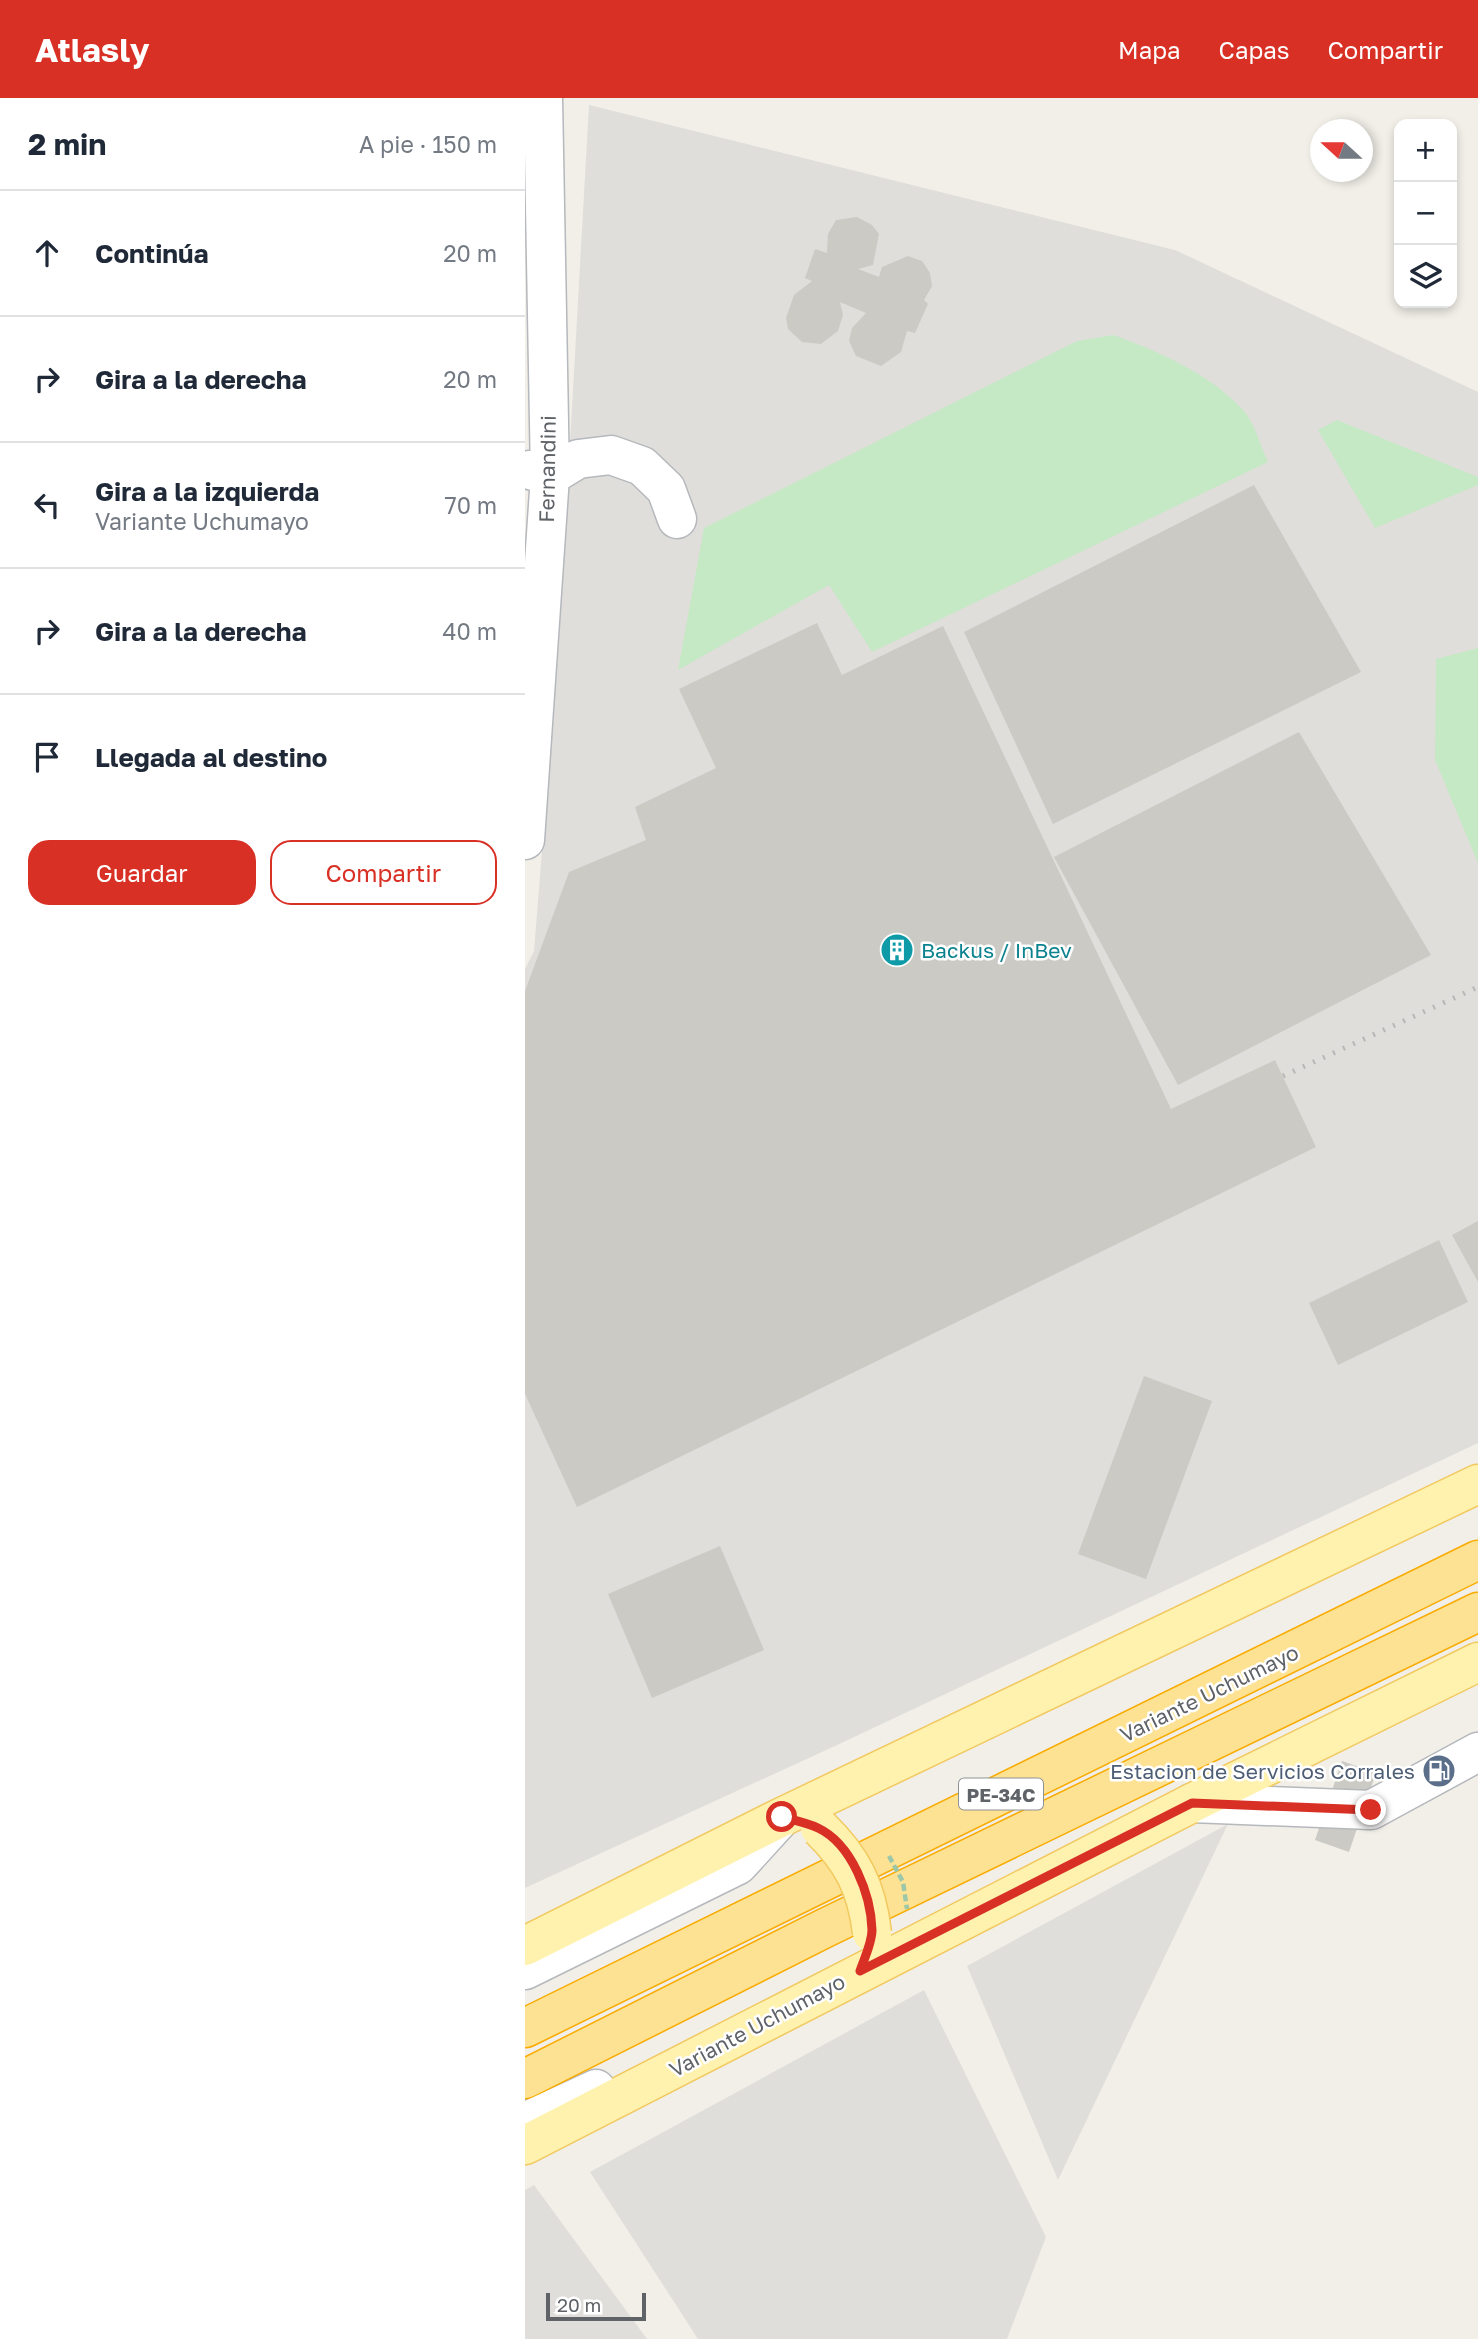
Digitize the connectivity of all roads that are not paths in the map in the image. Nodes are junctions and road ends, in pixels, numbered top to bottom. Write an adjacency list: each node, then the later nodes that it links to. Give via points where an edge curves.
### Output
1 (530, 98): 3 (street)
2 (543, 98): 4 (street, Fernandini)
3 (525, 141)
4 (537, 472): 5 (street, via 611,455 642,466 666,489); 6 (street, Fernandini)
5 (677, 519)
6 (525, 840)
7 (1478, 1484): 13 (main road)
8 (1478, 1560): 17 (highway, Variante Uchumayo / PE-34C)
9 (1478, 1612): 19 (highway, PE-34C, via 825,1928)
10 (1478, 1662): 12 (main road, Variante Uchumayo)
11 (1478, 1752): 12 (street, via 1371,1810)
12 (1192, 1803): 16 (main road, Variante Uchumayo)
13 (782, 1817): 14 (main road); 15 (street, via 738,1865); 16 (main road, bridge, via 820,1828 842,1849 858,1874 869,1903 872,1933)
14 (525, 1946)
15 (525, 1970)
16 (860, 1971): 18 (main road, Variante Uchumayo)
17 (525, 2028)
18 (700, 2057): 20 (street, via 614,2081); 21 (main road, Variante Uchumayo)
19 (525, 2079)
20 (525, 2122)
21 (525, 2145)

